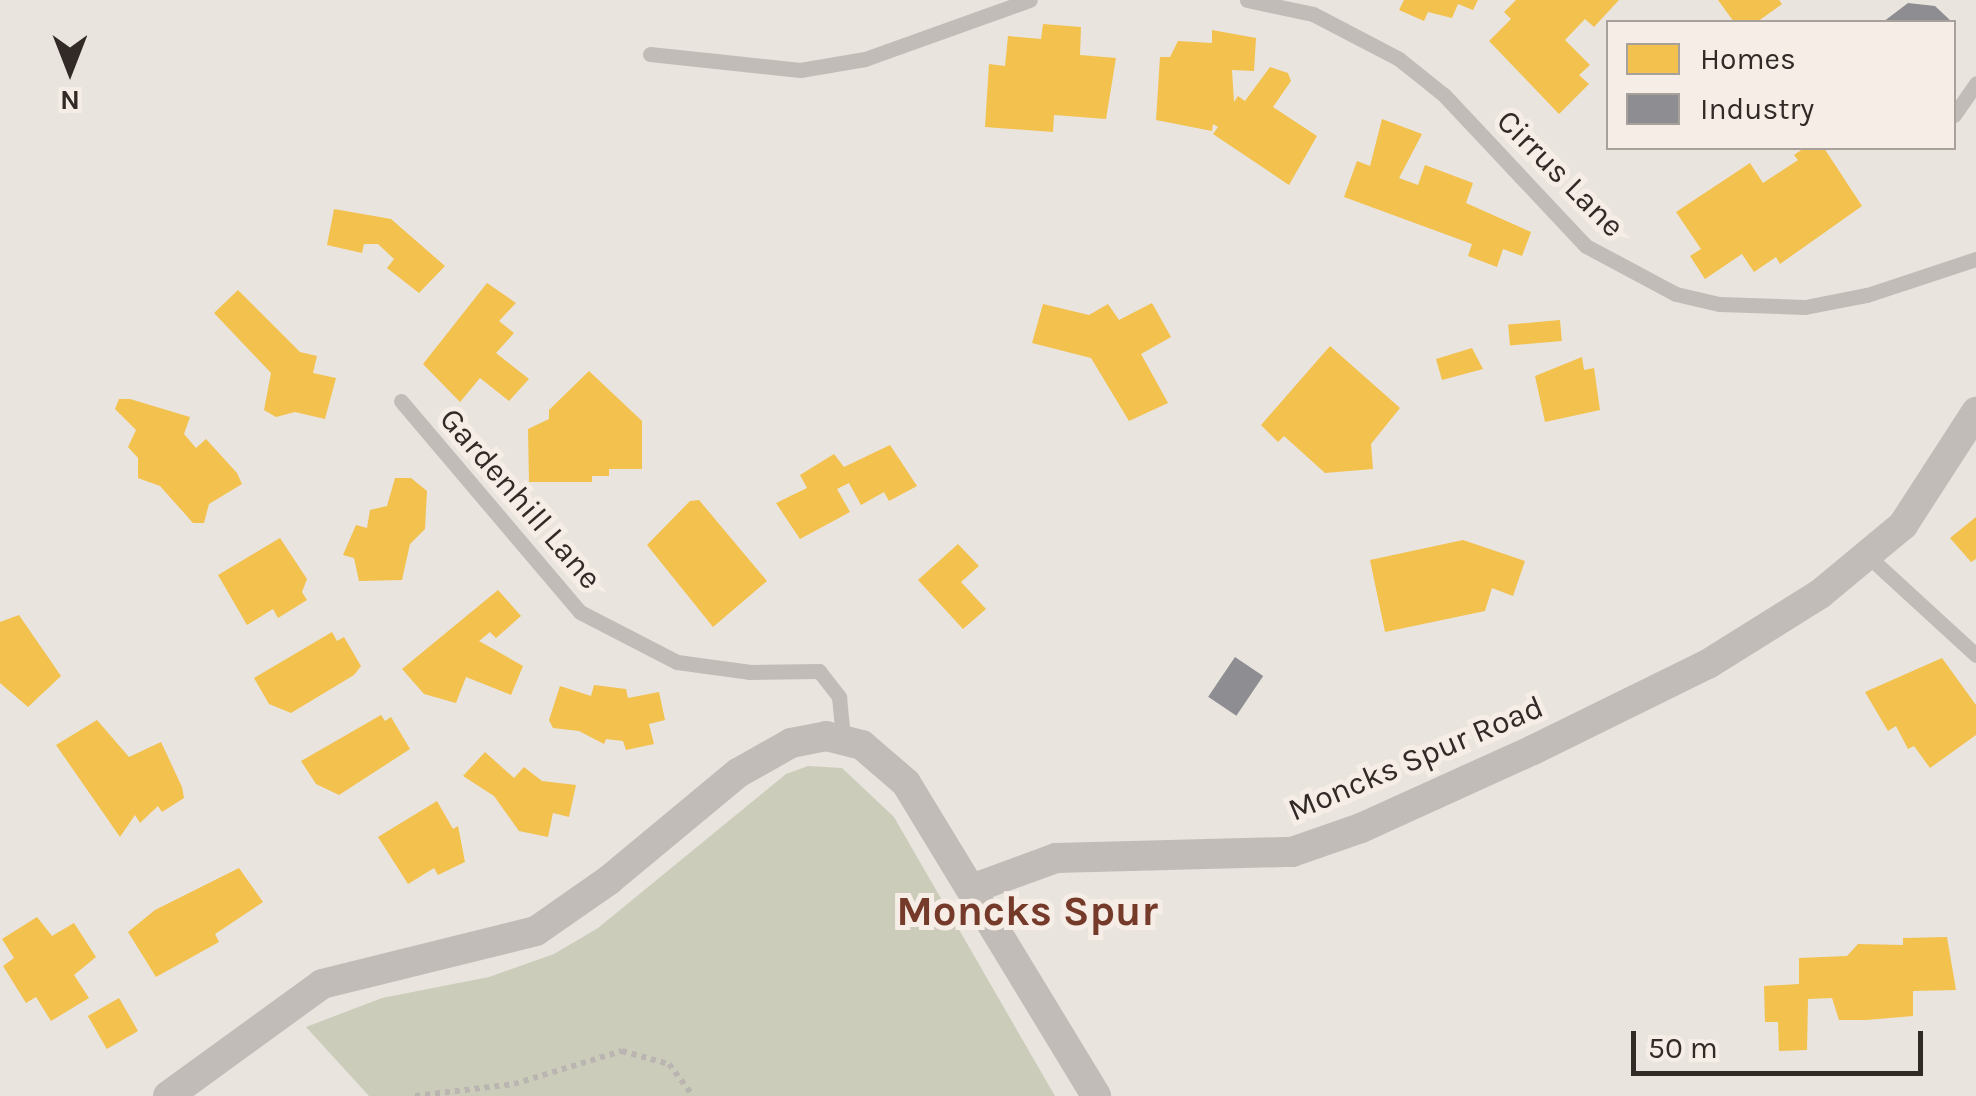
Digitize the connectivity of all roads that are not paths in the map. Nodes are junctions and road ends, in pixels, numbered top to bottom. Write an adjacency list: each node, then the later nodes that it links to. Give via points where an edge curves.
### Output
1 (1030, 0): 3 (lane, via 865,59 800,70)
2 (1247, 0): 6 (lane, Cirrus Lane, via 1313,14 1399,59 1444,96 1586,246 1676,294 1719,304 1805,307 1867,295)
3 (650, 54)
4 (1976, 83): 5 (lane)
5 (1956, 112)
6 (1976, 259)
7 (400, 401): 11 (lane, Gardenhill Lane, via 580,612 677,662 750,672 819,671 839,697)
8 (1976, 412): 9 (street, Moncks Spur Road, via 1929,493)
9 (1869, 557): 10 (lane); 12 (street, Moncks Spur Road, via 1708,664 1327,842 1248,857 1056,858)
10 (1976, 654)
11 (843, 738): 12 (street, via 880,757 906,783); 13 (street, via 810,737 765,756 536,931 322,984)
12 (974, 888): 14 (street)
13 (168, 1096)
14 (1096, 1096)

